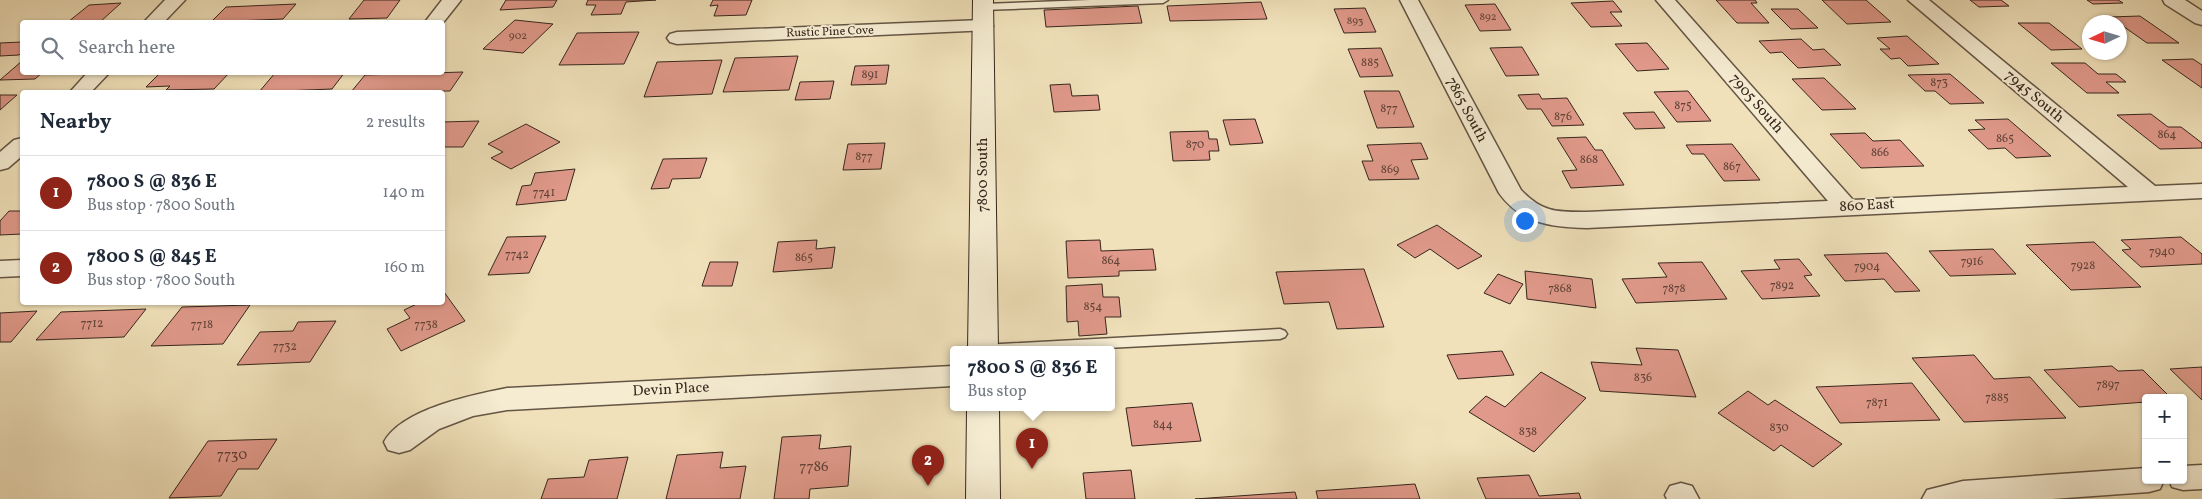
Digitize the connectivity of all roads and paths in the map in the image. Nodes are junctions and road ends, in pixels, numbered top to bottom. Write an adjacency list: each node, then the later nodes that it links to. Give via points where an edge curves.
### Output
1 (176, 0): 10 (street)
2 (452, 0): 11 (street)
3 (1163, 0): 8 (lane)
4 (1409, 0): 20 (street, 7865 South, via 1504,183 1520,204)
5 (1665, 0): 19 (street, 7905 South)
6 (1917, 0): 18 (street, 7945 South)
7 (2172, 0): 9 (street)
8 (983, 11): 12 (street, Rustic Pine Cove); 24 (main road, 7800 South)
9 (2202, 19)
10 (155, 20)
11 (436, 20)
12 (677, 38)
13 (97, 75): 14 (street)
14 (82, 90)
15 (20, 147): 16 (street)
16 (0, 163)
17 (2202, 192): 18 (street, 860 East)
18 (2150, 194): 19 (street, 860 East)
19 (1846, 207): 20 (street, 860 East, via 1587,220 1549,218)
20 (1532, 213)
21 (20, 268): 22 (street)
22 (0, 269)
23 (1280, 334): 25 (lane)
24 (983, 346)
25 (1057, 346)
26 (950, 376): 28 (street, Devin Place, via 507,399 469,406 429,421)
27 (983, 411): 33 (main road)
28 (399, 442)
29 (2202, 477): 30 (street)
30 (2187, 478)
31 (2142, 481): 32 (street)
32 (2082, 492): 34 (street, via 1963,493)
33 (983, 499)
34 (1938, 499)

